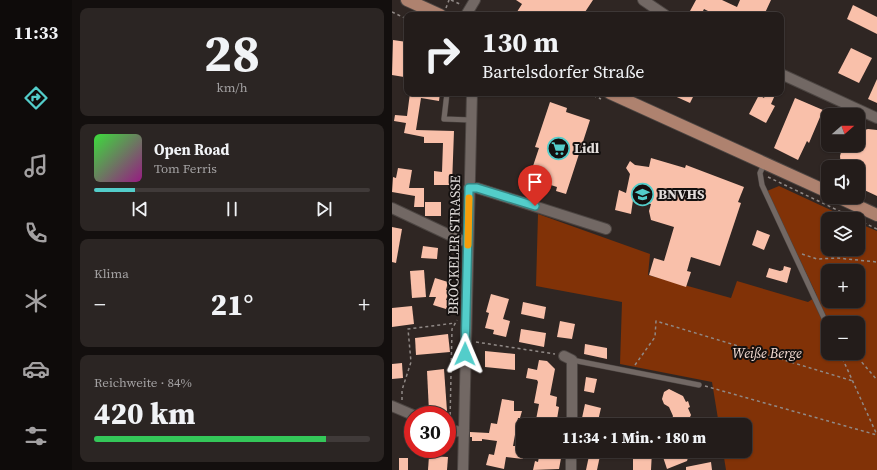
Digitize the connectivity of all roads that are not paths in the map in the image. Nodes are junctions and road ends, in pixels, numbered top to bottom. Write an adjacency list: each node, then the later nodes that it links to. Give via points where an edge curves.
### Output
1 (408, 0): 4 (main road)
2 (475, 0): 5 (street)
3 (643, 0): 6 (street)
4 (442, 12)
5 (468, 12)
6 (661, 12)
7 (784, 75): 11 (street)
8 (447, 96): 12 (lane, via 444,119)
9 (472, 96): 12 (street, BROCKELER STRASSE)
10 (617, 96): 13 (main road)
11 (877, 118)
12 (471, 120): 14 (street, BROCKELER STRASSE)
13 (764, 163): 15 (main road); 21 (lane, via 760,173 762,185)
14 (469, 188): 19 (street, via 477,188); 20 (street, BROCKELER STRASSE)
15 (821, 189)
16 (853, 204): 18 (main road)
17 (392, 208): 20 (street, via 460,240)
18 (877, 215)
19 (606, 229)
20 (468, 241): 26 (street, BROCKELER STRASSE)
21 (823, 316)
22 (568, 358): 23 (lane); 24 (street)
23 (699, 385)
24 (572, 418)
25 (456, 429): 26 (street)
26 (464, 432): 28 (street, BROCKELER STRASSE)
27 (571, 458): 29 (street)
28 (463, 470)
29 (571, 470)

